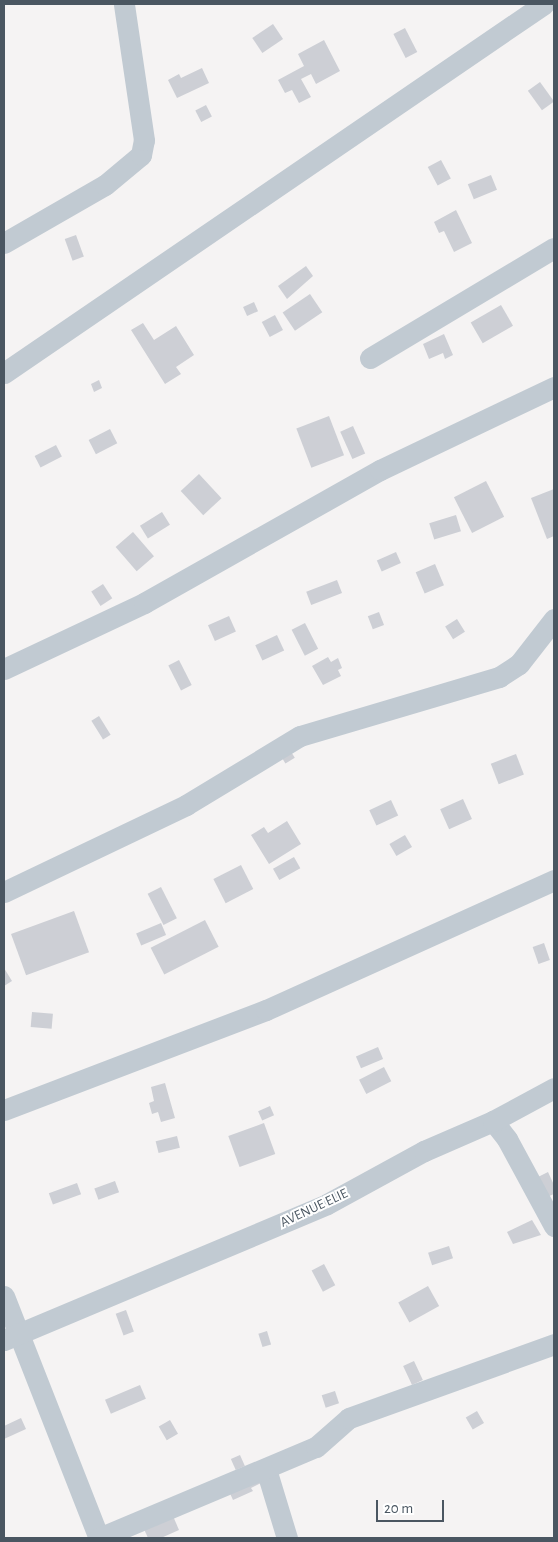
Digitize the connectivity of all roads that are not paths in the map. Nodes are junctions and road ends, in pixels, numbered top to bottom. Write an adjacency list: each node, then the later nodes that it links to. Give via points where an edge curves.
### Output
1 (124, 4): 3 (street, via 144,140 141,155 105,185)
2 (544, 4): 6 (street)
3 (4, 243)
4 (554, 248): 5 (street)
5 (370, 358)
6 (4, 373)
7 (554, 387): 9 (street, via 380,470 144,603)
8 (554, 619): 11 (street, via 519,664 499,677 300,736 186,805)
9 (4, 669)
10 (554, 880): 13 (street, via 266,1010)
11 (4, 892)
12 (554, 1088): 14 (street, AVENUE ELIE)
13 (4, 1110)
14 (493, 1121): 15 (street, via 507,1139); 17 (street, AVENUE ELIE, via 424,1151 327,1204)
15 (554, 1226)
16 (4, 1296): 17 (street)
17 (12, 1337): 20 (street)
18 (554, 1344): 19 (street, via 348,1418 316,1447)
19 (266, 1469): 20 (street); 21 (street)
20 (99, 1538)
21 (287, 1538)

